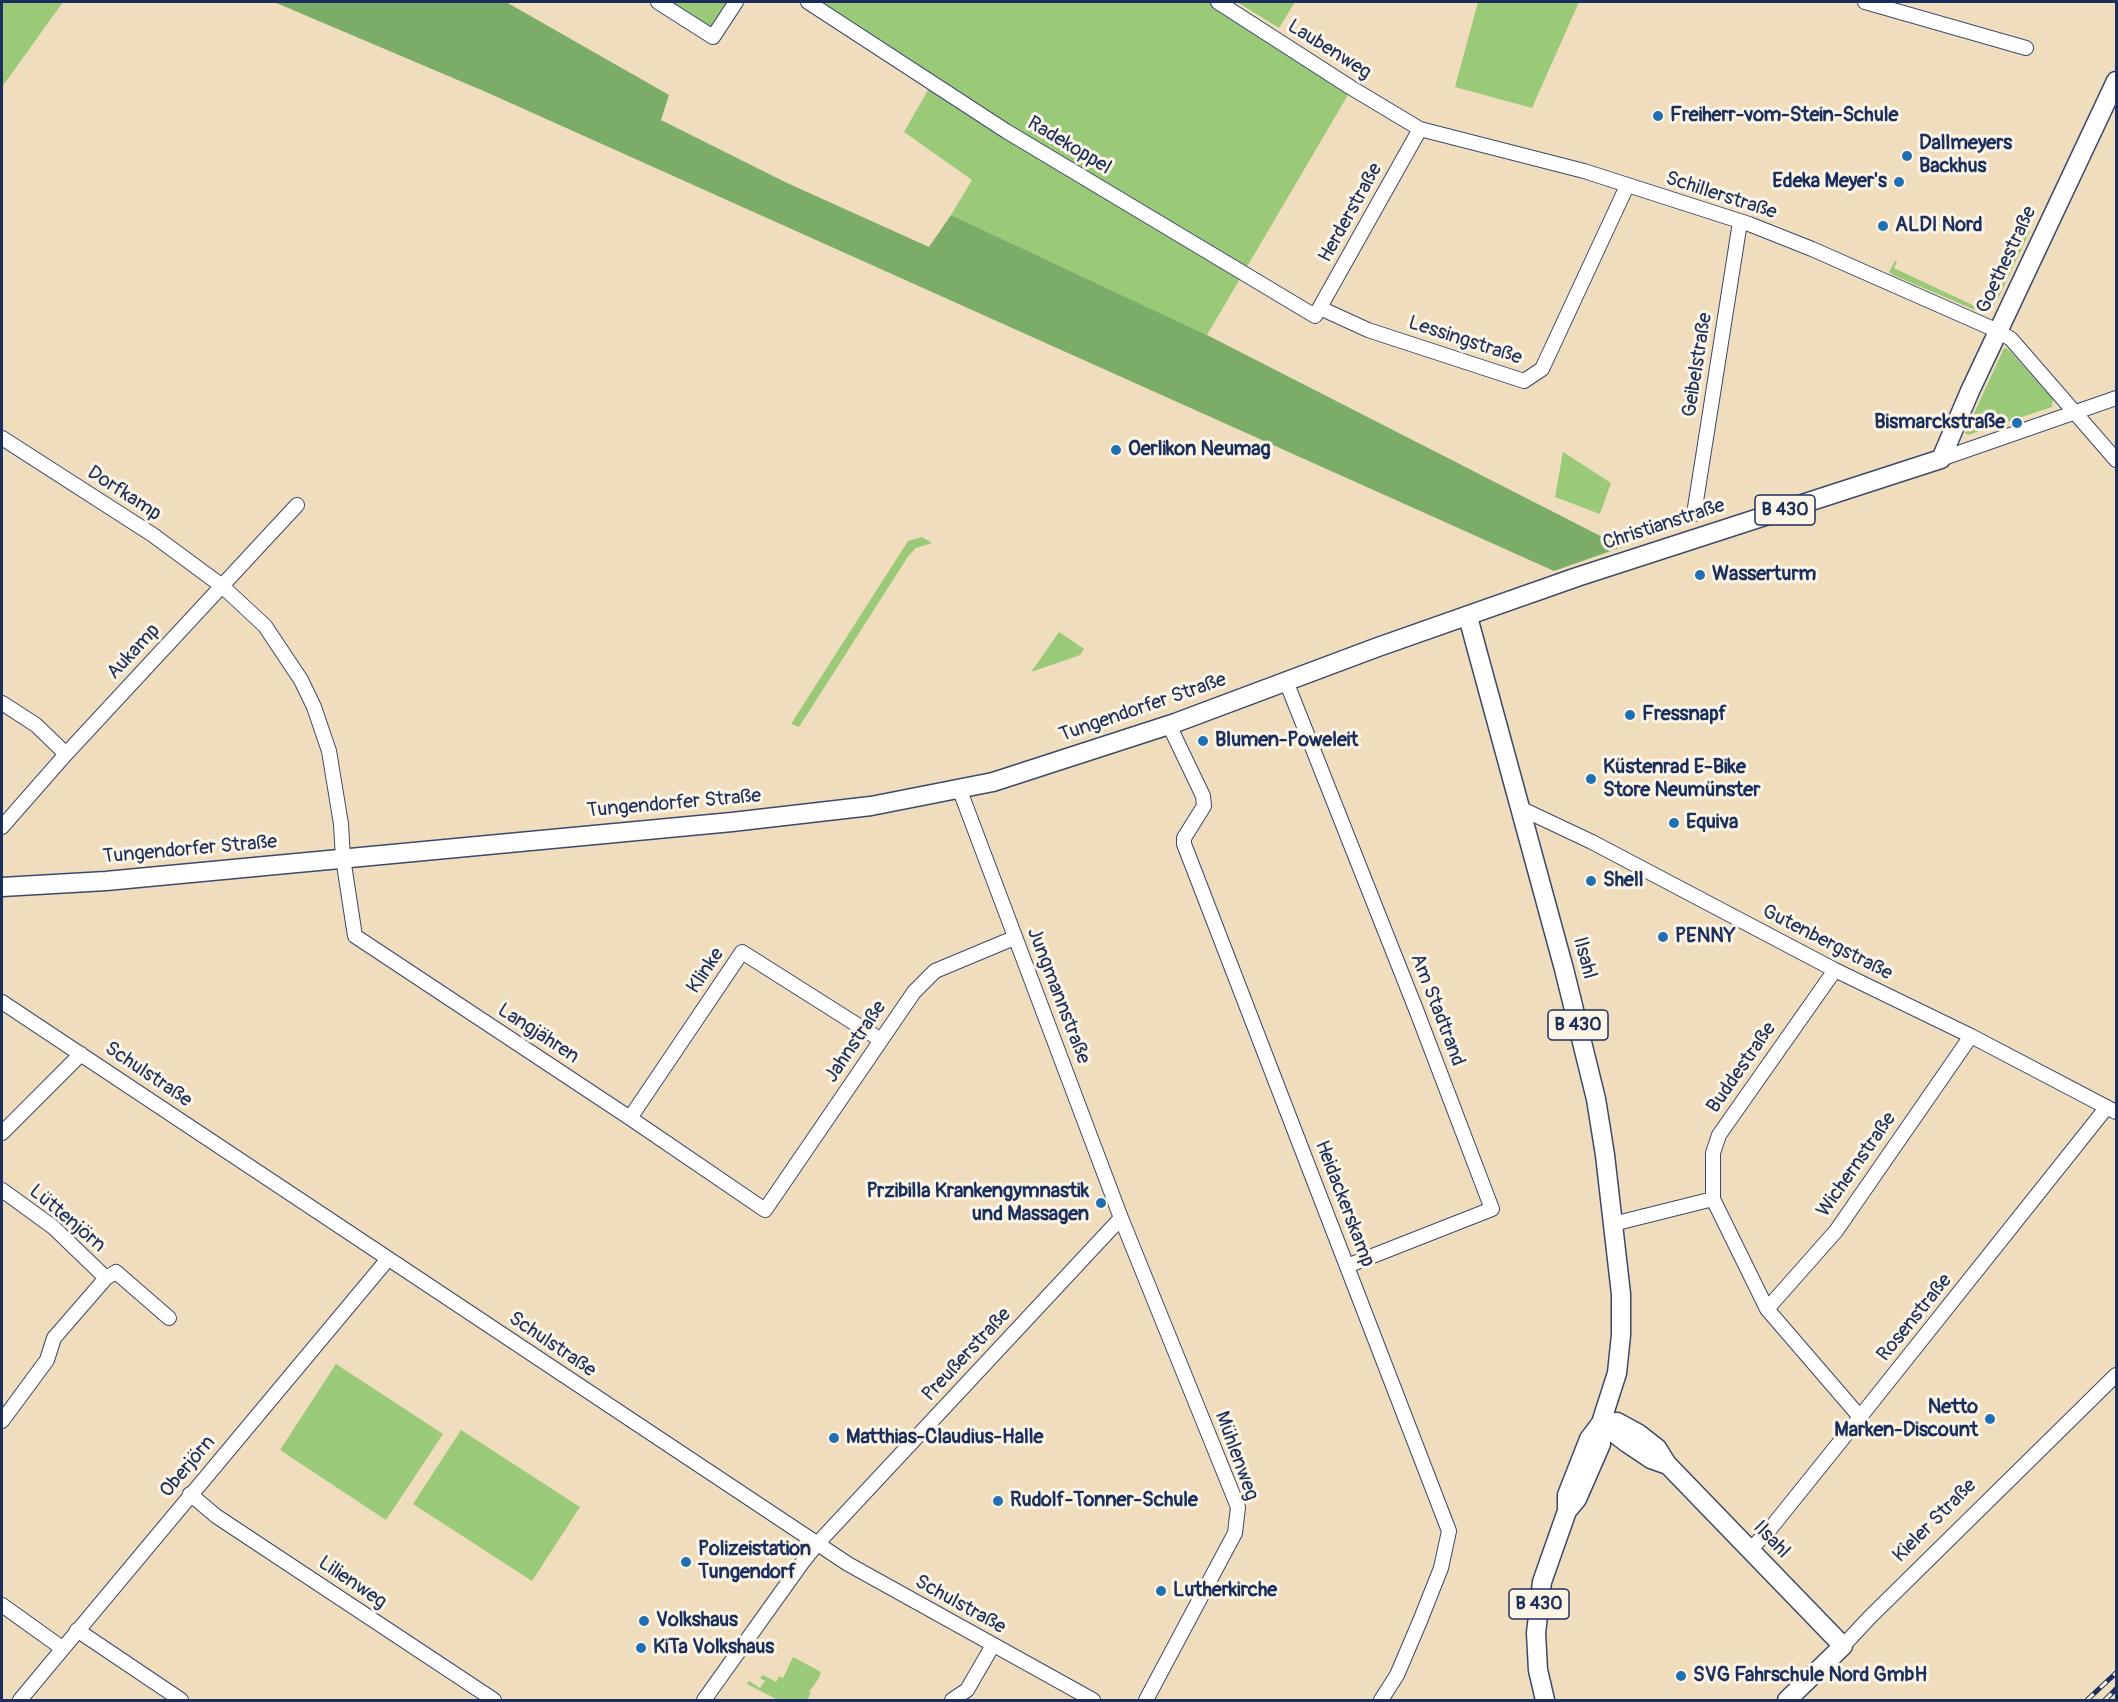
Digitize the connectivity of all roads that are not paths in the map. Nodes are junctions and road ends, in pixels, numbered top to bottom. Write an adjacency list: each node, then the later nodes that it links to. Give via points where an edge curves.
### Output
1 (658, 2): 2 (street, via 713,36)
2 (736, 2)
3 (808, 2): 11 (street, Radekoppel, via 1006,131)
4 (1218, 2): 8 (street, Laubenweg)
5 (1865, 2): 6 (street)
6 (2026, 48)
7 (2116, 81): 12 (main road, Goethestraße)
8 (1420, 129): 9 (street, Schillerstraße, via 1584,171); 11 (street, Herderstraße)
9 (1627, 186): 10 (street, Schillerstraße); 11 (street, Lessingstraße, via 1542,369 1524,381)
10 (1740, 222): 12 (street, Schillerstraße, via 1812,249); 19 (street, Geibelstraße)
11 (1317, 312)
12 (1998, 331): 14 (street, Schillerstraße, via 2010,339); 16 (main road, Goethestraße)
13 (2116, 398): 14 (street, Christianstraße)
14 (2074, 413): 16 (street, Christianstraße); 17 (street)
15 (2, 438): 20 (street, Dorfkamp, via 153,535)
16 (1941, 459): 21 (main road, Christianstraße / B 430, via 1587,574)
17 (2116, 460)
18 (297, 505): 20 (street, Aukamp)
19 (1694, 514)
20 (222, 586): 26 (street, Aukamp); 30 (street, Dorfkamp, via 265,626 314,707 328,751)
21 (1468, 617): 22 (main road, Christianstraße); 28 (main road, Ilsahl / B 430)
22 (1330, 664): 23 (main road, Tungendorfer Straße)
23 (1286, 681): 25 (main road, Tungendorfer Straße); 47 (street, Am Stadtrand, via 1492,1209)
24 (2, 703): 26 (street, via 36,725)
25 (1169, 725): 27 (main road, Tungendorfer Straße, via 993,782); 47 (street, Heidackerskamp, via 1203,796 1204,806 1184,844)
26 (66, 754): 29 (street, Aukamp)
27 (958, 788): 30 (main road, Tungendorfer Straße, via 871,806 732,822); 32 (street, Jungmannstraße)
28 (1520, 808): 33 (street, Gutenbergstraße); 45 (main road, Ilsahl / B 430, via 1596,1099)
29 (2, 827)
30 (343, 858): 31 (main road, Tungendorfer Straße); 39 (street, Langjähren, via 355,936)
31 (2, 887)
32 (1014, 938): 36 (street, Jahnstraße, via 935,971 914,992); 44 (street, Jungmannstraße)
33 (1835, 970): 35 (street, Gutenbergstraße); 42 (street, Buddestraße, via 1719,1135 1713,1153)
34 (2, 1002): 37 (street, Schulstraße)
35 (1971, 1036): 38 (street, Gutenbergstraße); 49 (street, Wichernstraße, via 1836,1231)
36 (881, 1040): 39 (street, Klinke, via 742,952); 43 (street, Jahnstraße)
37 (81, 1054): 40 (street); 46 (street, Schulstraße)
38 (2112, 1110): 53 (street, Rosenstraße)
39 (630, 1118): 43 (street, Langjähren)
40 (2, 1133)
41 (2, 1190): 48 (street, Lüttenjörn, via 53,1227)
42 (1713, 1199): 45 (street); 49 (street, Buddestraße)
43 (765, 1210)
44 (1121, 1218): 61 (street, Preußerstraße); 74 (street, Mühlenweg, via 1238,1507 1235,1533)
45 (1613, 1224): 55 (main road, Ilsahl / B 430, via 1621,1335 1617,1373)
46 (388, 1259): 59 (street, Oberjörn); 61 (street, Schulstraße)
47 (1347, 1266): 75 (street, Heidackerskamp, via 1449,1531 1441,1568 1420,1621)
48 (106, 1278): 50 (street, Lüttenjörn, via 116,1272); 52 (street, Lüttenjörn, via 54,1338 47,1360)
49 (1767, 1310): 53 (street, Buddestraße)
50 (169, 1318)
51 (2116, 1375): 66 (street, Kieler Straße)
52 (9, 1400): 54 (street, Lüttenjörn)
53 (1860, 1417): 62 (street, Rosenstraße)
54 (2, 1421)
55 (1601, 1423): 56 (main road, Ilsahl); 57 (main road, B 430, via 1601,1444); 58 (main road, Ilsahl, via 1617,1422 1632,1430 1657,1448); 60 (main road, B 430, via 1589,1439 1567,1494)
56 (1627, 1443): 57 (main road); 58 (main road, Ilsahl, via 1651,1459)
57 (1594, 1461): 60 (main road, B 430, via 1577,1499)
58 (1667, 1464): 62 (main road, Ilsahl)
59 (190, 1494): 64 (street, Oberjörn); 70 (street, Lilienweg, via 216,1516)
60 (1567, 1511): 76 (main road, B 430, via 1542,1582 1538,1612 1538,1670)
61 (817, 1544): 65 (street, Schulstraße); 71 (street, Preußerstraße)
62 (1750, 1550): 66 (main road, Ilsahl)
63 (2, 1605): 67 (street)
64 (77, 1630): 67 (street, Oberjörn); 69 (street)
65 (993, 1645): 72 (street, via 967,1690); 73 (street, Schulstraße)
66 (1843, 1646): 77 (main road, Kieler Straße)
67 (62, 1648): 68 (street, Oberjörn)
68 (20, 1701)
69 (181, 1701)
70 (494, 1701)
71 (704, 1701)
72 (952, 1701)
73 (1093, 1701)
74 (1146, 1701)
75 (1381, 1701)
76 (1545, 1701)
77 (1787, 1701)

